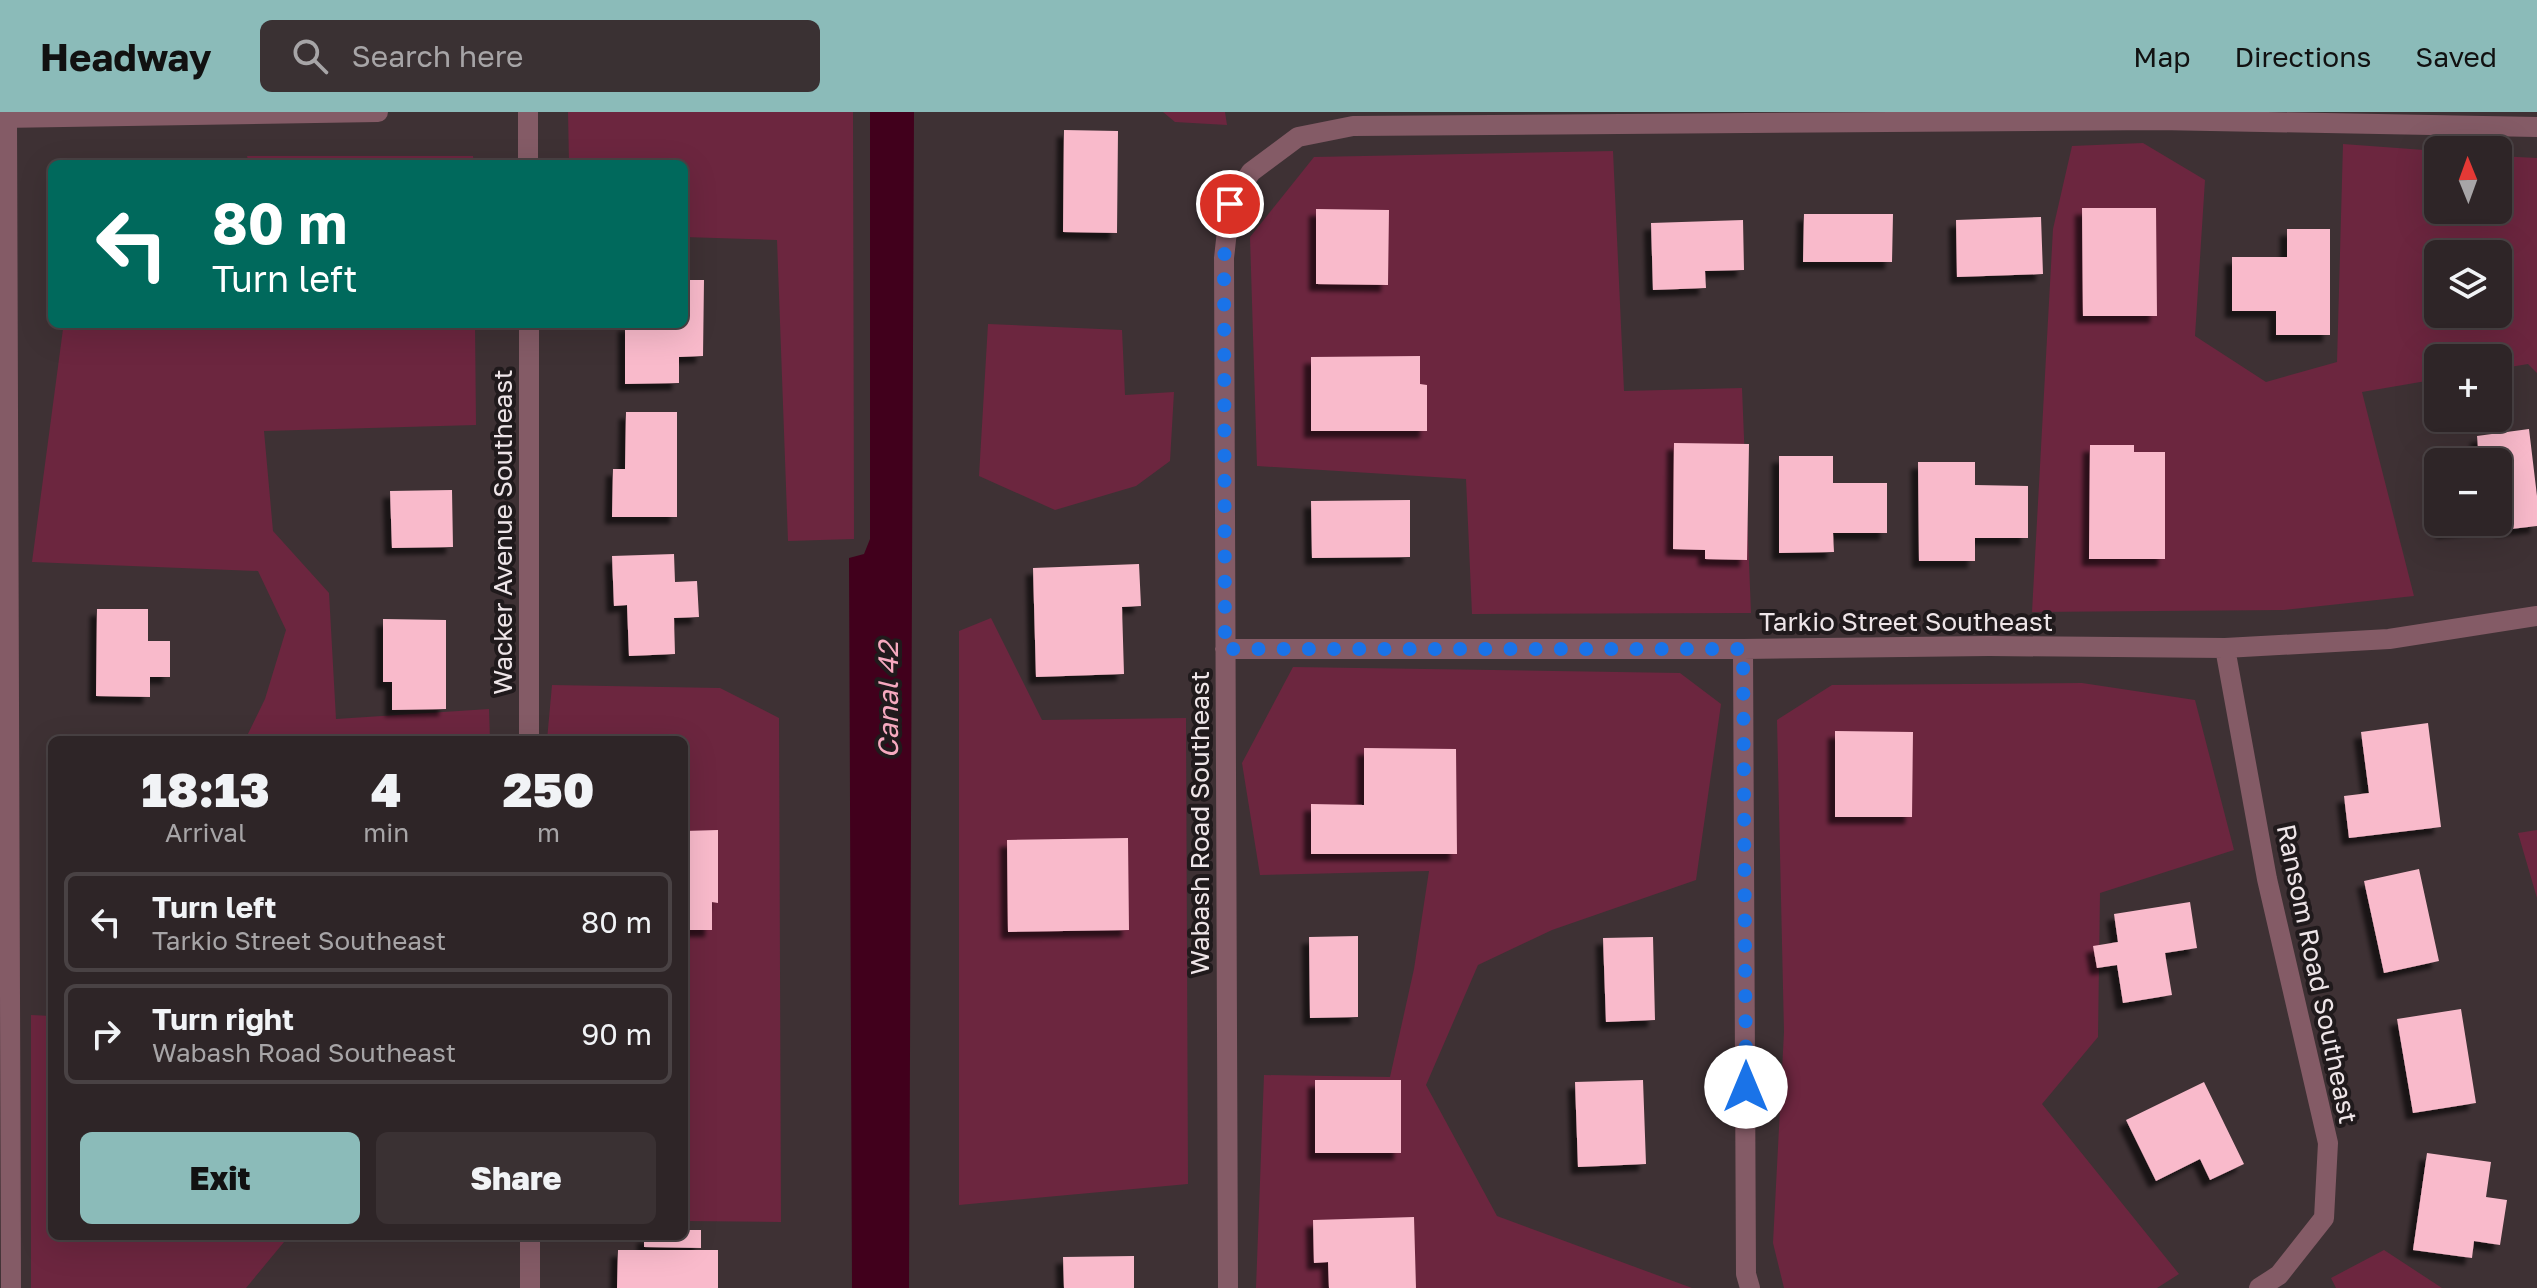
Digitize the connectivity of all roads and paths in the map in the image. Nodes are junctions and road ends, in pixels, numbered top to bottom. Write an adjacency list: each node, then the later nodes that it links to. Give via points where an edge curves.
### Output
1 (378, 112): 4 (street)
2 (528, 112): 6 (street)
3 (2159, 116): 5 (street); 10 (street, Wabash Road Southeast, via 1353,126 1298,137 1251,172 1230,204 1224,258)
4 (3, 118): 14 (street)
5 (2537, 127)
6 (528, 160)
7 (529, 328): 12 (street, Wacker Avenue Southeast)
8 (2537, 616): 9 (street, Tarkio Street Southeast, via 2389,639)
9 (2225, 648): 11 (street, Tarkio Street Southeast); 18 (street, Ransom Road Southeast, via 2267,879 2328,1143 2324,1218 2279,1275)
10 (1225, 649): 11 (street, Tarkio Street Southeast); 16 (street, Wabash Road Southeast)
11 (1743, 649): 17 (street)
12 (529, 736)
13 (530, 1240): 15 (street)
14 (11, 1288)
15 (530, 1288)
16 (1228, 1288)
17 (1750, 1288)
18 (2259, 1288)

